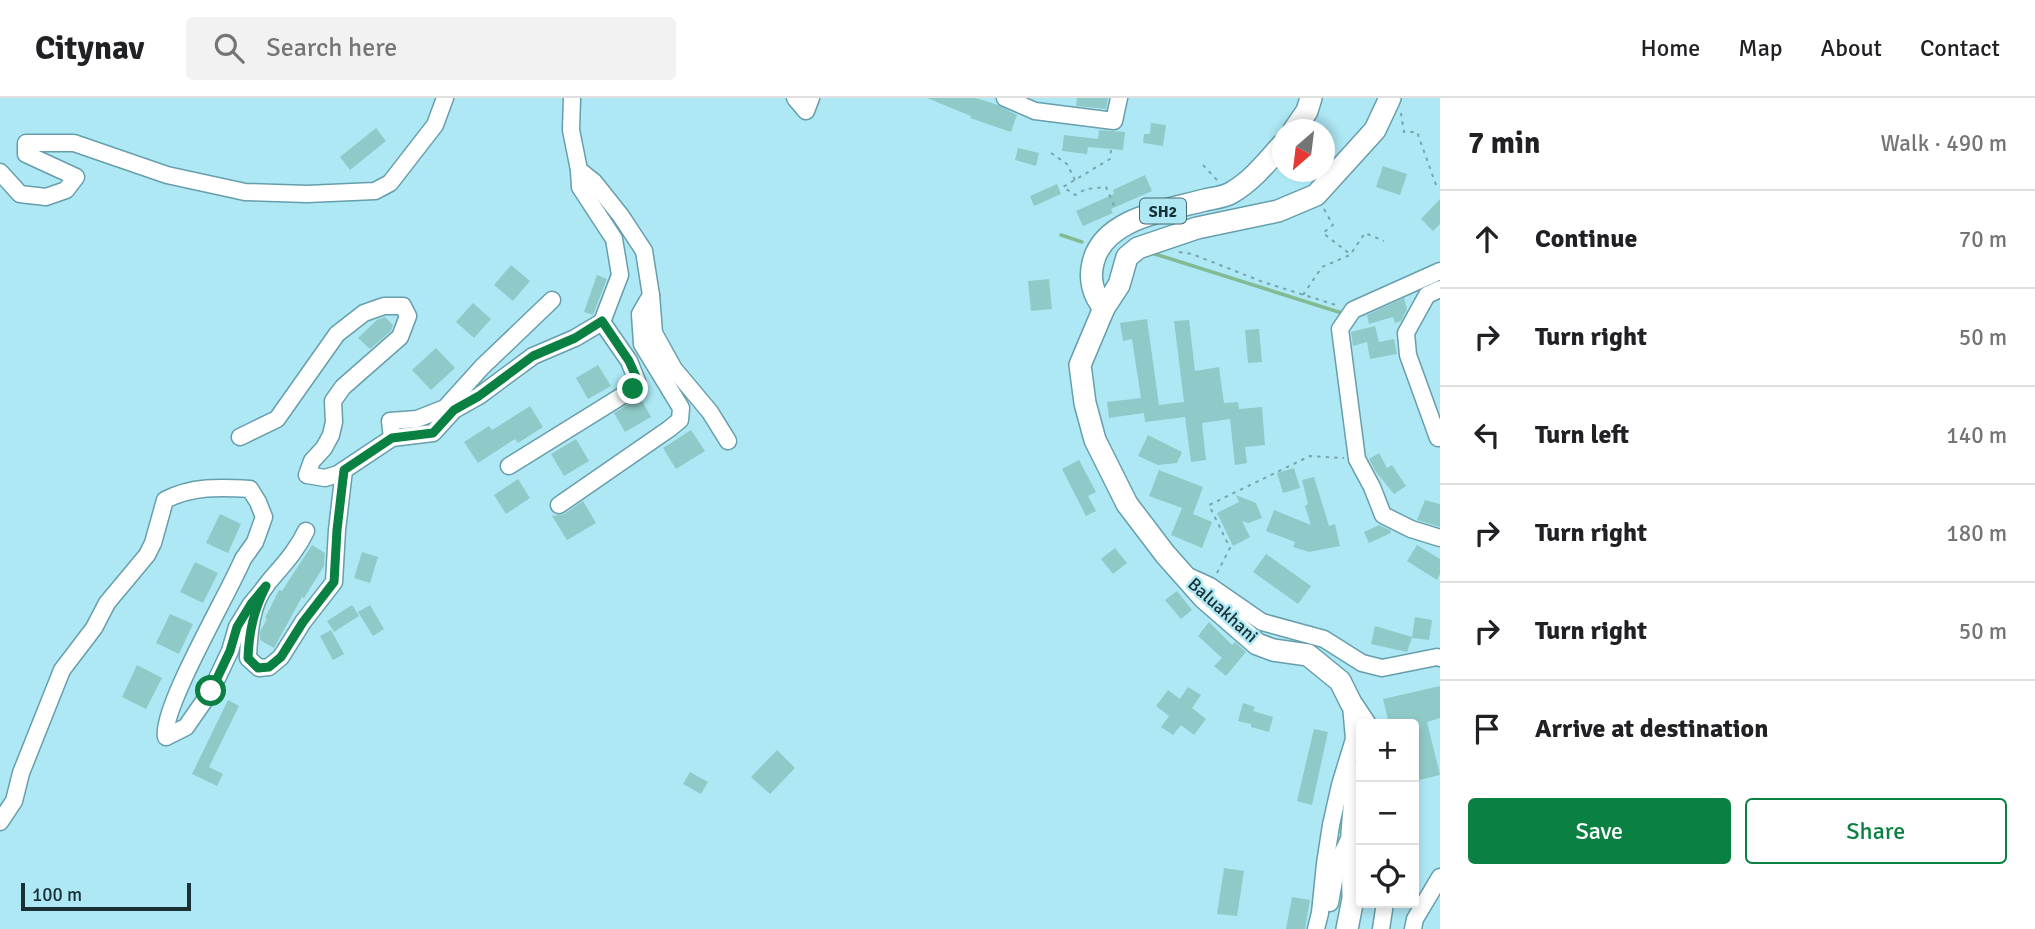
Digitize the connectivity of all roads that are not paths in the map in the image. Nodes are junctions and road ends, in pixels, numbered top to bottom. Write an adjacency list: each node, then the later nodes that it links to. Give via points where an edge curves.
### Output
1 (439, 98): 11 (street)
2 (445, 98): 11 (street)
3 (572, 98): 13 (street, via 571,130)
4 (795, 98): 5 (street, via 806,111)
5 (811, 98)
6 (1005, 98): 7 (street, via 1035,111 1114,121)
7 (1119, 98)
8 (1311, 98): 10 (main road)
9 (1395, 104): 19 (main road, Baluakhani, via 1316,195 1278,211 1197,228 1138,248 1127,257 1119,285)
10 (1302, 119)
11 (435, 125): 14 (street, via 390,183 374,191 245,192 167,175 74,143 26,143 26,154 76,177 66,190 46,197 20,194)
12 (1272, 157): 19 (main road, SH2, via 1230,194 1140,217 1114,230 1094,256 1091,273 1096,298)
13 (579, 170): 17 (street, via 594,182 644,251); 20 (street, via 580,187 614,239 620,275)
14 (0, 172)
15 (1440, 271): 29 (street, via 1353,310 1340,329 1357,459 1383,516)
16 (1440, 289): 23 (street, via 1427,295 1406,333 1408,355)
17 (651, 295): 24 (street, via 654,333 674,369); 27 (street, via 640,314 642,344 681,408 680,420)
18 (552, 300): 22 (street, via 445,408 417,419 390,421)
19 (1104, 308): 30 (main road, Baluakhani, via 1080,365 1095,440 1127,504)
20 (602, 321): 22 (street, via 533,356 454,410 433,433); 25 (street, via 635,371 638,381 633,389)
21 (240, 437): 26 (street, via 277,419 337,334 364,313 403,306 408,316 400,337 333,401 331,435 307,475 325,478)
22 (392, 438): 26 (street)
23 (1438, 438)
24 (728, 441)
25 (509, 466)
26 (344, 470): 31 (street, via 334,582 281,657 269,667 258,668 248,658 249,636 254,610)
27 (559, 505)
28 (306, 531): 31 (street, via 298,548)
29 (1440, 538)
30 (1183, 574): 32 (street, via 1210,586 1262,622 1324,639 1362,663 1382,668); 33 (main road, Baluakhani, via 1257,644 1308,655 1339,681)
31 (266, 586): 36 (street, via 237,627 211,691 186,727 166,737 164,729 175,699 264,517 250,489 199,489 165,500 147,555 107,603 62,670 13,801)
32 (1440, 659)
33 (1351, 703): 34 (main road); 40 (street, Baluakhani, via 1354,739 1334,812)
34 (1362, 719)
35 (1358, 782): 37 (main road)
36 (0, 822)
37 (1352, 833): 41 (street, via 1337,864); 42 (main road, via 1353,899)
38 (1440, 877): 44 (street)
39 (1383, 908): 43 (street)
40 (1316, 929)
41 (1323, 929)
42 (1347, 929)
43 (1381, 929)
44 (1413, 929)

